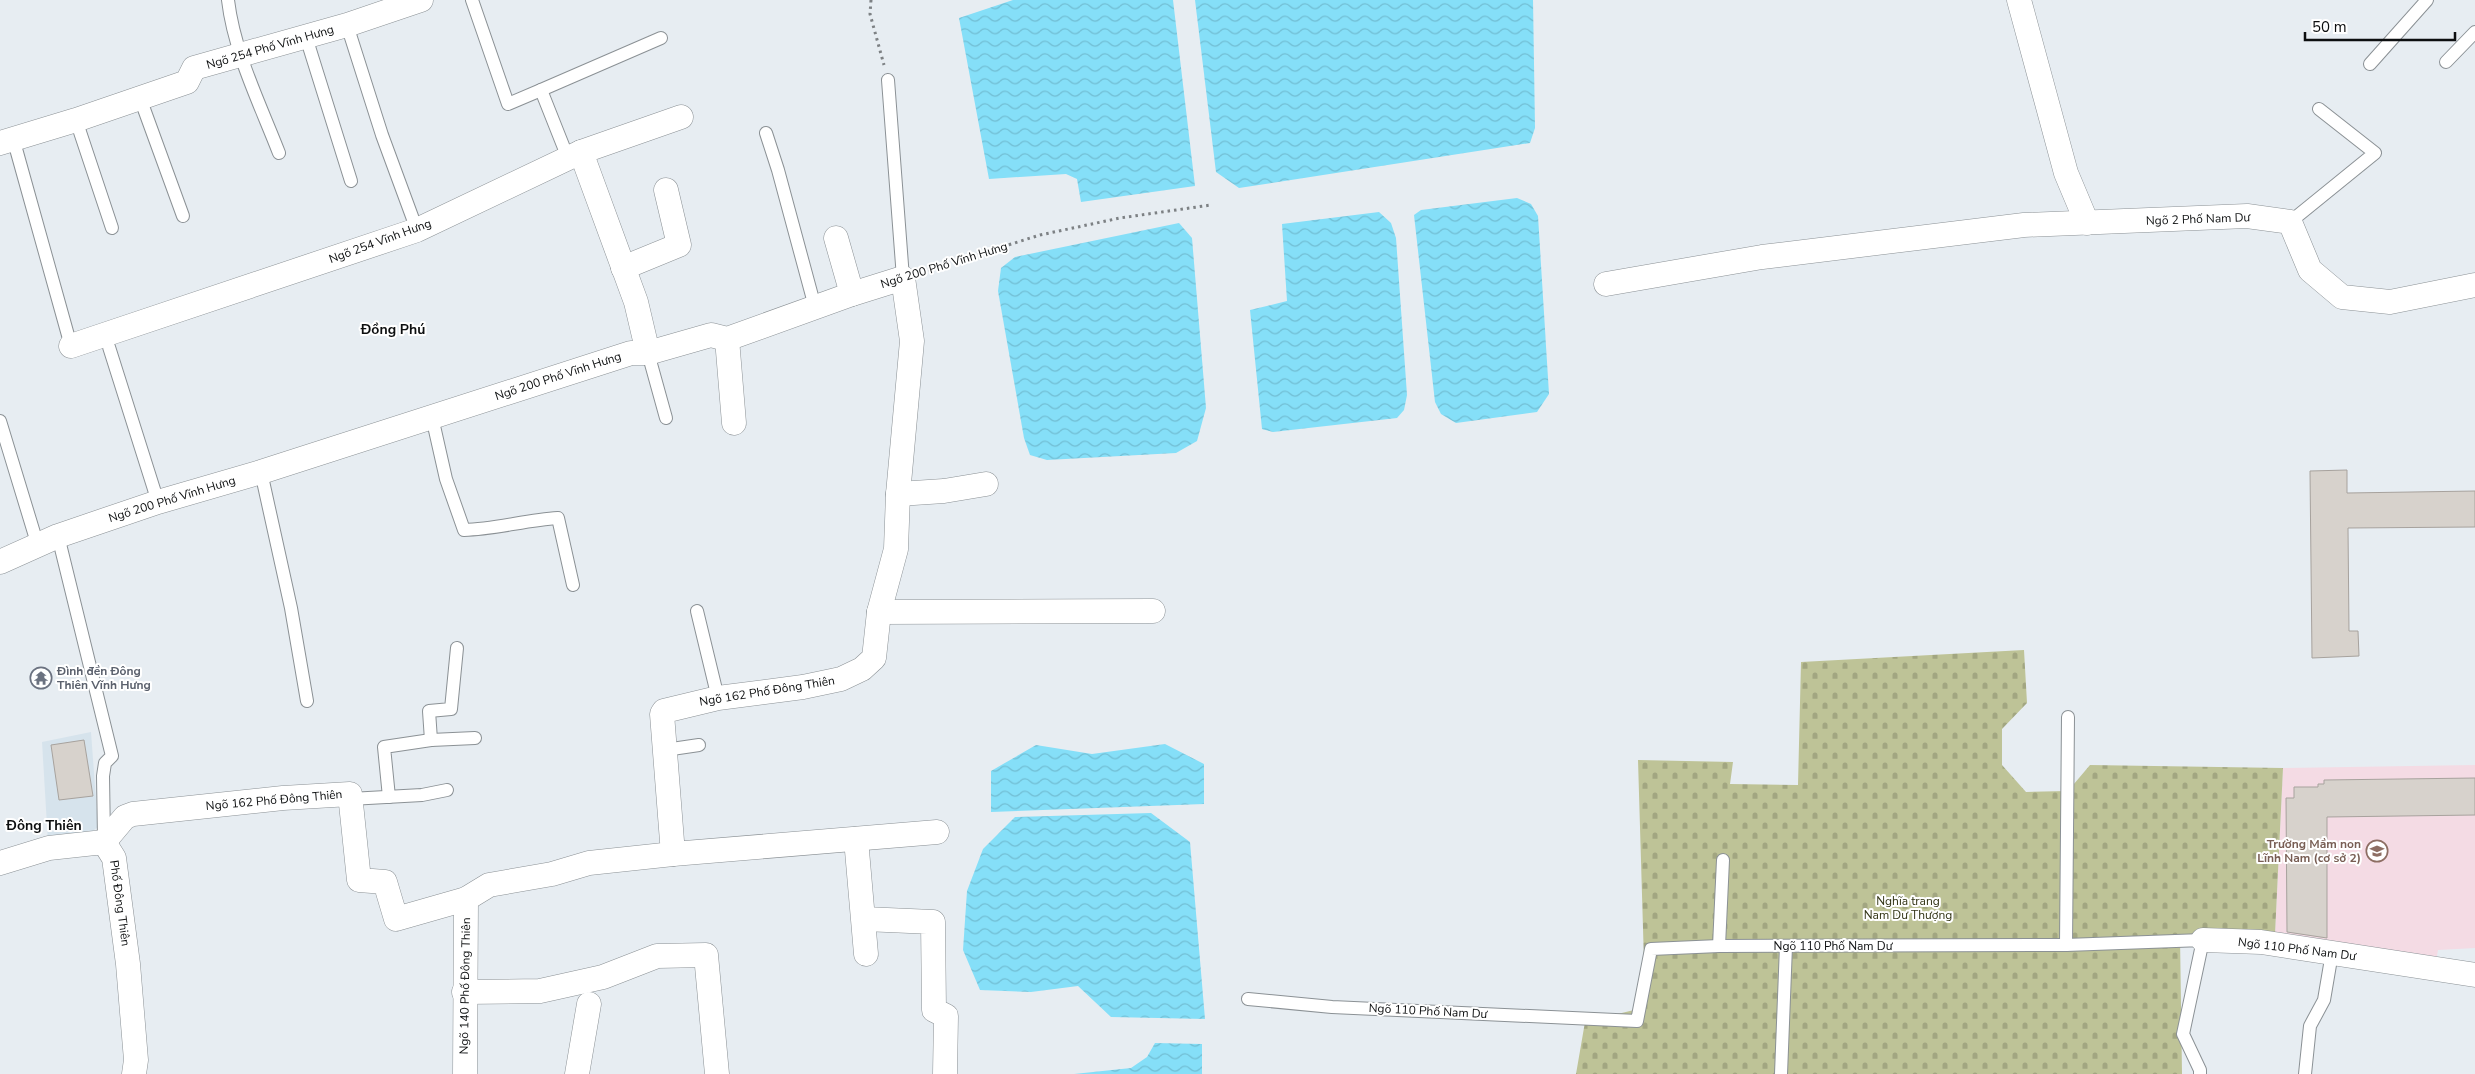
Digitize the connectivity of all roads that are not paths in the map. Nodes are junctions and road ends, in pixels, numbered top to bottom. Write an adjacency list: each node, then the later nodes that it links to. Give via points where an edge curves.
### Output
1 (228, 0): 10 (lane)
2 (421, 0): 6 (street, Ngõ 254 Phố Vĩnh Hưng)
3 (472, 0): 14 (lane, via 508,104)
4 (2019, 0): 27 (street, via 2066,173)
5 (2427, 0): 12 (lane)
6 (347, 25): 8 (street, Ngõ 254 Phố Vĩnh Hưng); 29 (lane)
7 (2475, 32): 11 (lane)
8 (306, 37): 10 (street, Ngõ 254 Phố Vĩnh Hưng); 23 (lane)
9 (661, 38): 14 (lane)
10 (241, 54): 15 (street, Ngõ 254 Phố Vĩnh Hưng, via 194,68 187,82); 21 (lane)
11 (2446, 62)
12 (2370, 64)
13 (888, 80): 32 (lane)
14 (541, 90): 22 (lane)
15 (140, 98): 18 (street, Ngõ 254 Phố Vĩnh Hưng); 25 (lane)
16 (2319, 109): 26 (lane, via 2375,154)
17 (681, 117): 22 (street, Ngõ 254 Vĩnh Hưng)
18 (76, 120): 20 (street, Ngõ 254 Phố Vĩnh Hưng); 28 (lane)
19 (766, 133): 36 (lane)
20 (6, 141): 38 (lane, Ngõ 254 Phố Vĩnh Hưng)
21 (279, 152)
22 (575, 155): 29 (street, Ngõ 254 Vĩnh Hưng); 31 (street)
23 (351, 181)
24 (666, 190): 31 (street, via 679,244)
25 (183, 216)
26 (2290, 222): 27 (street, Ngõ 2 Phố Nam Dư, via 2247,216); 34 (street, via 2310,270 2342,297 2390,302)
27 (2087, 223): 33 (street, Ngõ 2 Phố Nam Dư, via 2024,225 1762,257)
28 (112, 228)
29 (417, 230): 38 (street, Ngõ 254 Vĩnh Hưng)
30 (836, 238): 35 (street)
31 (624, 268): 40 (street)
32 (904, 278): 35 (street, Ngõ 200 Phố Vĩnh Hưng); 47 (street, Ngõ 162 Phố Đông Thiên, via 912,340)
33 (1606, 284)
34 (2475, 285)
35 (852, 294): 36 (street, Ngõ 200 Phố Vĩnh Hưng)
36 (815, 307): 37 (street, Ngõ 200 Phố Vĩnh Hưng)
37 (727, 339): 40 (street, Ngõ 200 Phố Vĩnh Hưng, via 711,335); 44 (street)
38 (71, 346)
39 (109, 347): 48 (lane)
40 (648, 353): 41 (street, Ngõ 200 Phố Vĩnh Hưng, via 631,353); 42 (lane)
41 (432, 417): 45 (street, Ngõ 200 Phố Vĩnh Hưng); 51 (lane, via 446,479 464,530 494,529 526,520 558,518)
42 (666, 418)
43 (0, 420): 49 (lane)
44 (734, 423)
45 (261, 472): 48 (street, Ngõ 200 Phố Vĩnh Hưng); 57 (lane, via 291,608)
46 (986, 484): 47 (street)
47 (898, 494): 54 (street, Ngõ 162 Phố Đông Thiên, via 896,549)
48 (158, 502): 49 (street, Ngõ 200 Phố Vĩnh Hưng)
49 (48, 541): 50 (street, Ngõ 200 Phố Vĩnh Hưng); 68 (lane, via 112,756 104,764)
50 (0, 562)
51 (572, 585)
52 (697, 611): 56 (lane)
53 (1153, 611): 54 (street)
54 (879, 612): 56 (street, Ngõ 162 Phố Đông Thiên, via 874,658 851,676 804,687)
55 (457, 648): 60 (lane, via 451,709 429,711)
56 (718, 698): 62 (street, Ngõ 162 Phố Đông Thiên, via 664,711)
57 (307, 702)
58 (2068, 717): 75 (lane)
59 (475, 738): 60 (lane)
60 (431, 740): 64 (lane, via 384,747)
61 (699, 745): 62 (lane)
62 (665, 750): 69 (street, Ngõ 162 Phố Đông Thiên)
63 (447, 790): 64 (lane)
64 (389, 797): 65 (lane)
65 (350, 800): 68 (street, Ngõ 162 Phố Đông Thiên, via 350,794 283,798 133,814 125,817); 72 (street, Ngõ 162 Phố Đông Thiên, via 358,880 385,882 396,919)
66 (937, 832): 67 (street)
67 (856, 839): 69 (street); 73 (street)
68 (104, 842): 71 (street, via 49,848); 84 (street, Phố Đông Thiên, via 114,858 127,954 136,1060)
69 (673, 854): 72 (street, Ngõ 162 Phố Đông Thiên, via 590,863 489,886)
70 (1723, 860): 76 (lane)
71 (0, 863)
72 (466, 899): 81 (street, Ngõ 140 Phố Đông Thiên)
73 (864, 919): 79 (street); 88 (street, via 933,922 934,1010 946,1016)
74 (2203, 940): 75 (lane, Ngõ 110 Phố Nam Dư); 78 (street, Ngõ 110 Phố Nam Dư, via 2261,942); 90 (lane, via 2183,1034)
75 (2066, 945): 77 (lane, Ngõ 110 Phố Nam Dư)
76 (1719, 946): 77 (lane, Ngõ 110 Phố Nam Dư); 82 (lane, Ngõ 110 Phố Nam Dư, via 1651,949 1637,1021 1332,1007)
77 (1786, 946): 89 (lane)
78 (2332, 953): 80 (street, Ngõ 110 Phố Nam Dư); 91 (lane, via 2324,1000 2310,1026)
79 (866, 954)
80 (2475, 975)
81 (464, 992): 85 (street, Ngõ 140 Phố Đông Thiên); 87 (street, via 540,991 603,977 657,956 706,955)
82 (1248, 999)
83 (589, 1004): 86 (street)
84 (134, 1074)
85 (465, 1074)
86 (577, 1074)
87 (717, 1074)
88 (945, 1074)
89 (1781, 1074)
90 (2200, 1074)
91 (2305, 1074)

